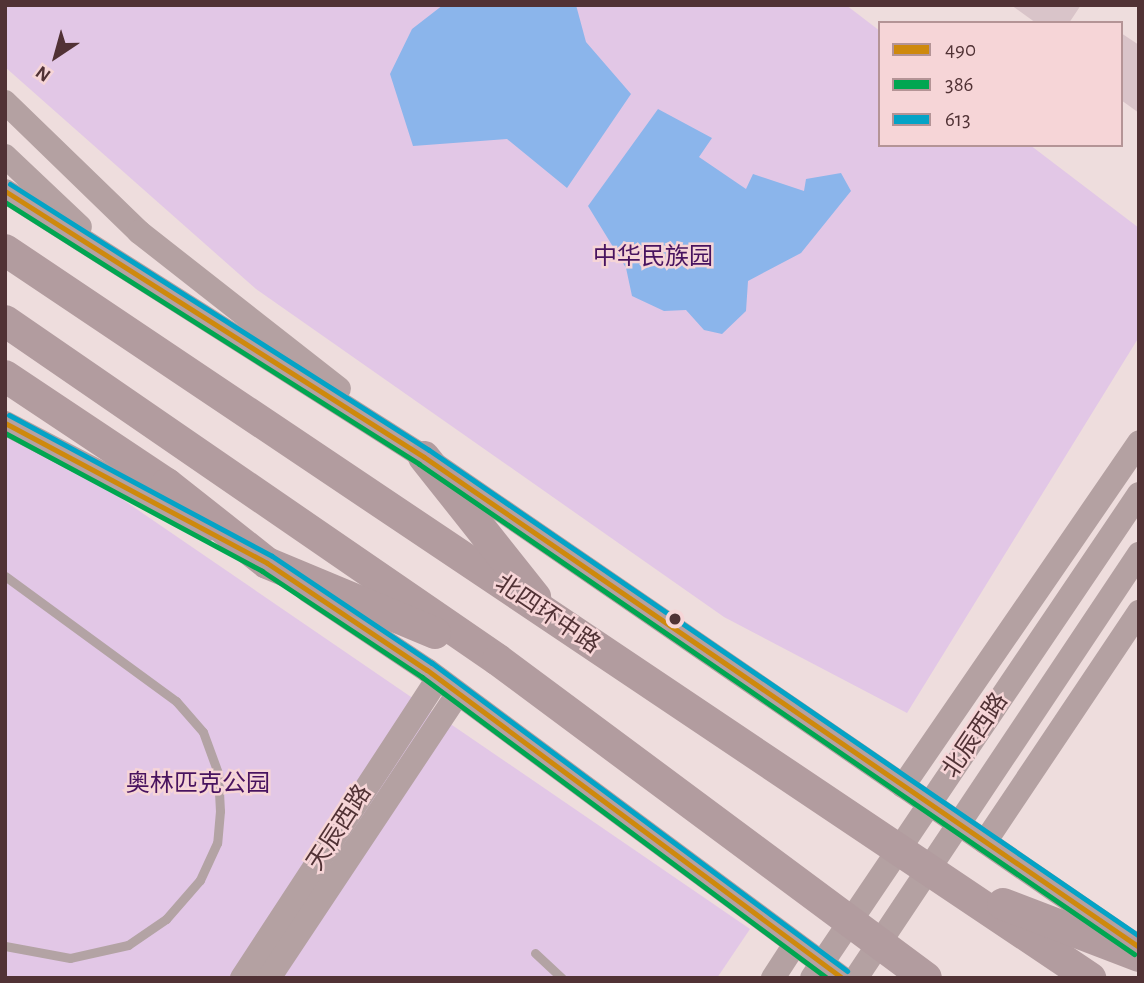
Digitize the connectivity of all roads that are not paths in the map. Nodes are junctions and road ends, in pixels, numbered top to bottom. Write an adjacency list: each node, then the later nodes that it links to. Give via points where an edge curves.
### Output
1 (5, 102): 10 (street, via 139,232)
2 (5, 156): 5 (street)
3 (5, 191): 5 (street)
4 (5, 250): 16 (highway, 北四环中路)
5 (129, 274): 10 (street)
6 (5, 321): 17 (highway)
7 (5, 376): 13 (highway, via 167,484)
8 (5, 424): 13 (street)
9 (1139, 442): 20 (street, 北辰西路)
10 (424, 457): 16 (highway); 22 (street)
11 (1139, 494): 36 (street, 北辰西路)
12 (1139, 554): 38 (street, 北辰西路)
13 (267, 563): 17 (highway); 18 (street)
14 (5, 576): 26 (lane, via 176,701 203,732 218,773 220,811 217,843 200,880 166,919 128,945 70,958)
15 (1139, 612): 21 (street)
16 (553, 620): 24 (highway, 北四环中路)
17 (498, 660): 39 (highway)
18 (438, 679): 19 (street); 31 (street, 天辰西路)
19 (458, 694): 25 (street); 28 (street, 天辰西路)
20 (967, 694): 21 (street); 22 (street, 北辰西路)
21 (1048, 748): 23 (street)
22 (903, 786): 23 (street)
23 (985, 842): 27 (street)
24 (955, 886): 30 (highway); 40 (highway, 北四环中路)
25 (795, 944): 35 (street); 37 (street)
26 (5, 946)
27 (1139, 947)
28 (287, 951): 32 (street, 天辰西路); 33 (lane)
29 (535, 953): 34 (lane)
30 (1139, 956)
31 (242, 978)
32 (269, 978)
33 (289, 978)
34 (562, 978)
35 (773, 978)
36 (812, 978)
37 (842, 978)
38 (856, 978)
39 (926, 978)
40 (1090, 978)

